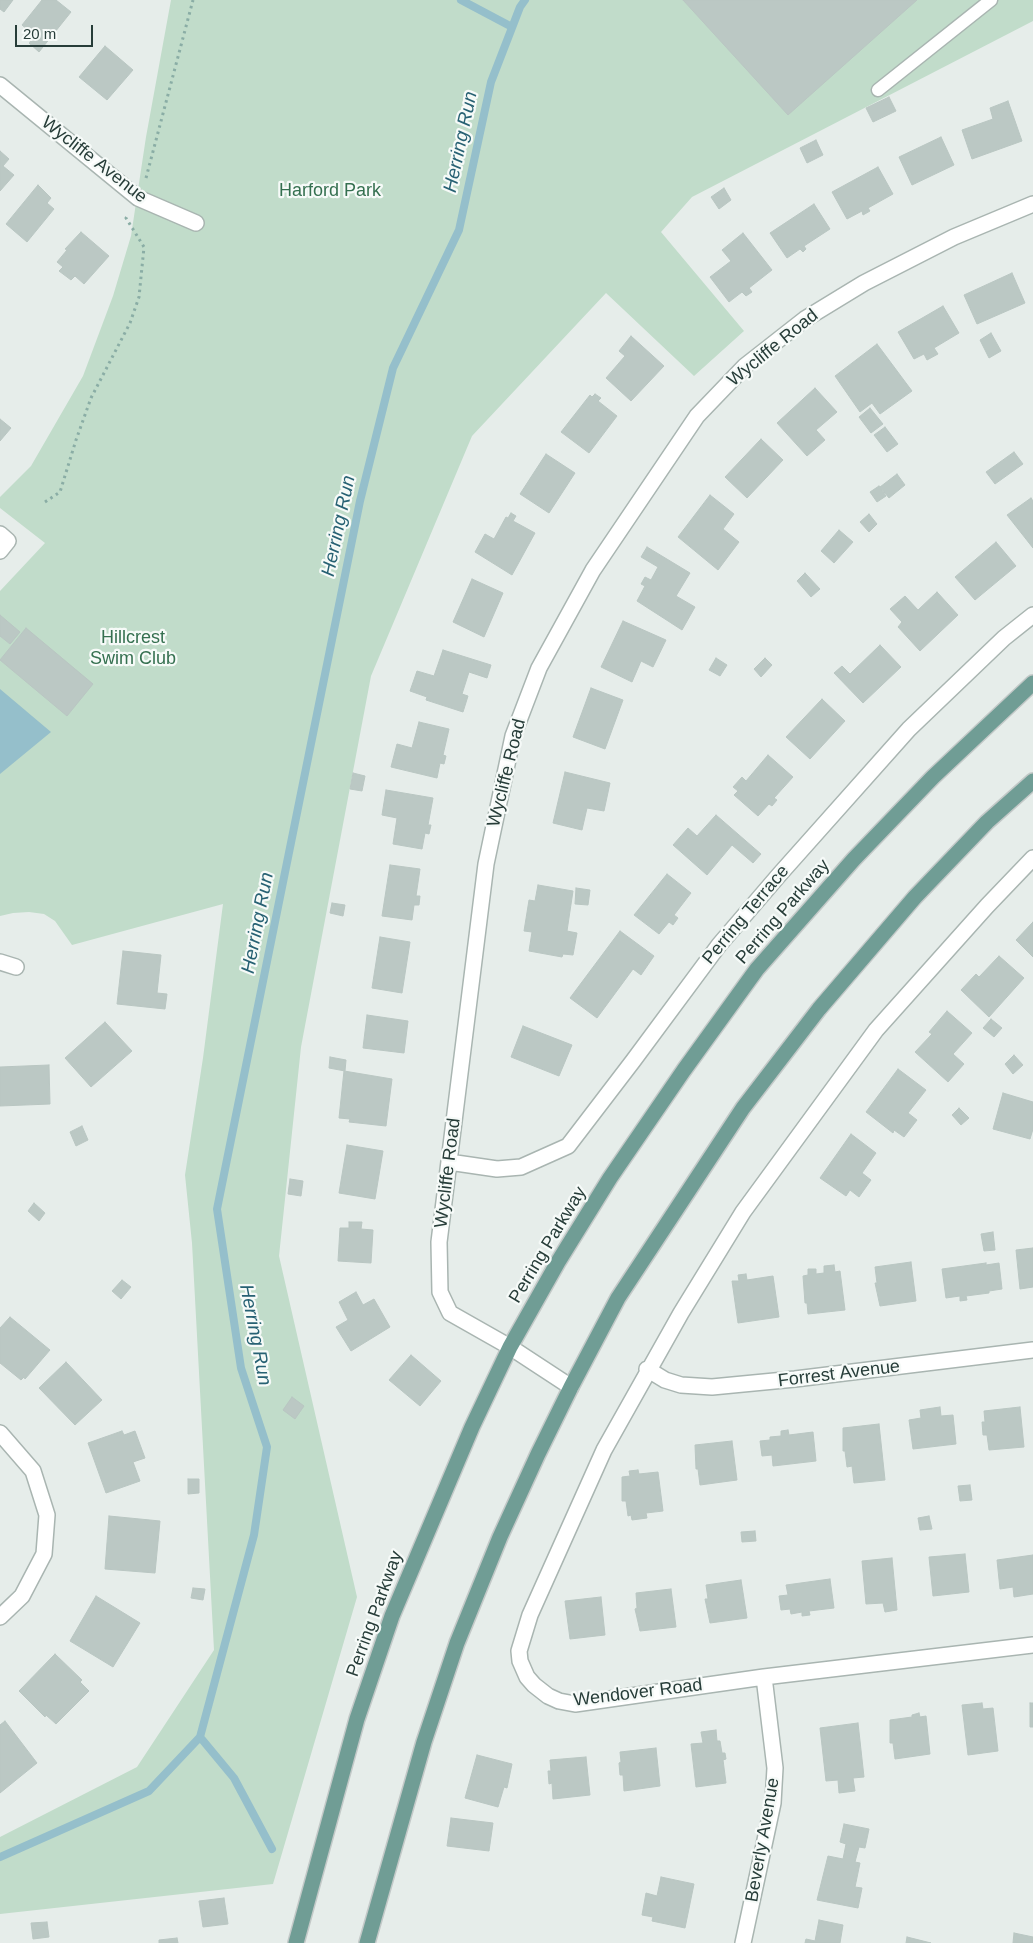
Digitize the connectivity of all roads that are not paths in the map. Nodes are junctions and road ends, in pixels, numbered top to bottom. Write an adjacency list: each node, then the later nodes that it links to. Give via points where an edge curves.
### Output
1 (992, 0): 3 (lane)
2 (0, 85): 5 (street, Wycliffe Avenue, via 138,198)
3 (878, 90)
4 (1033, 204): 12 (street, Wycliffe Road, via 954,237 864,283 805,319 745,366 697,416 593,570 539,668 513,736 486,864)
5 (196, 223)
6 (1033, 615): 12 (street, Perring Terrace, via 1004,638 909,729 779,875 719,945 568,1146 521,1167 498,1169)
7 (1033, 684): 13 (main road, Perring Parkway, via 933,777 854,859 757,969 610,1178)
8 (1033, 781): 16 (main road, via 987,822 915,897 819,1009 743,1108 618,1298)
9 (1033, 858): 15 (street, via 876,1030 744,1212)
10 (0, 962): 11 (street)
11 (16, 967)
12 (449, 1162): 13 (street, Wycliffe Road, via 439,1242 440,1292 450,1314)
13 (510, 1347): 16 (street, Wycliffe Road); 21 (main road, Perring Parkway, via 438,1503 392,1616 357,1719)
14 (1033, 1350): 15 (street, Forrest Avenue, via 712,1387 665,1380)
15 (648, 1370): 20 (street, Wendover Road, via 604,1450 534,1606 519,1651 520,1661 534,1685 553,1699 574,1704)
16 (571, 1387): 22 (main road, via 500,1537 458,1643 424,1742)
17 (0, 1433): 18 (street, via 33,1472 48,1515 44,1554 22,1596)
18 (0, 1617)
19 (1033, 1645): 20 (street, Wendover Road)
20 (764, 1677): 23 (street, Beverly Avenue, via 776,1768 773,1803)
21 (295, 1943)
22 (367, 1943)
23 (743, 1943)

